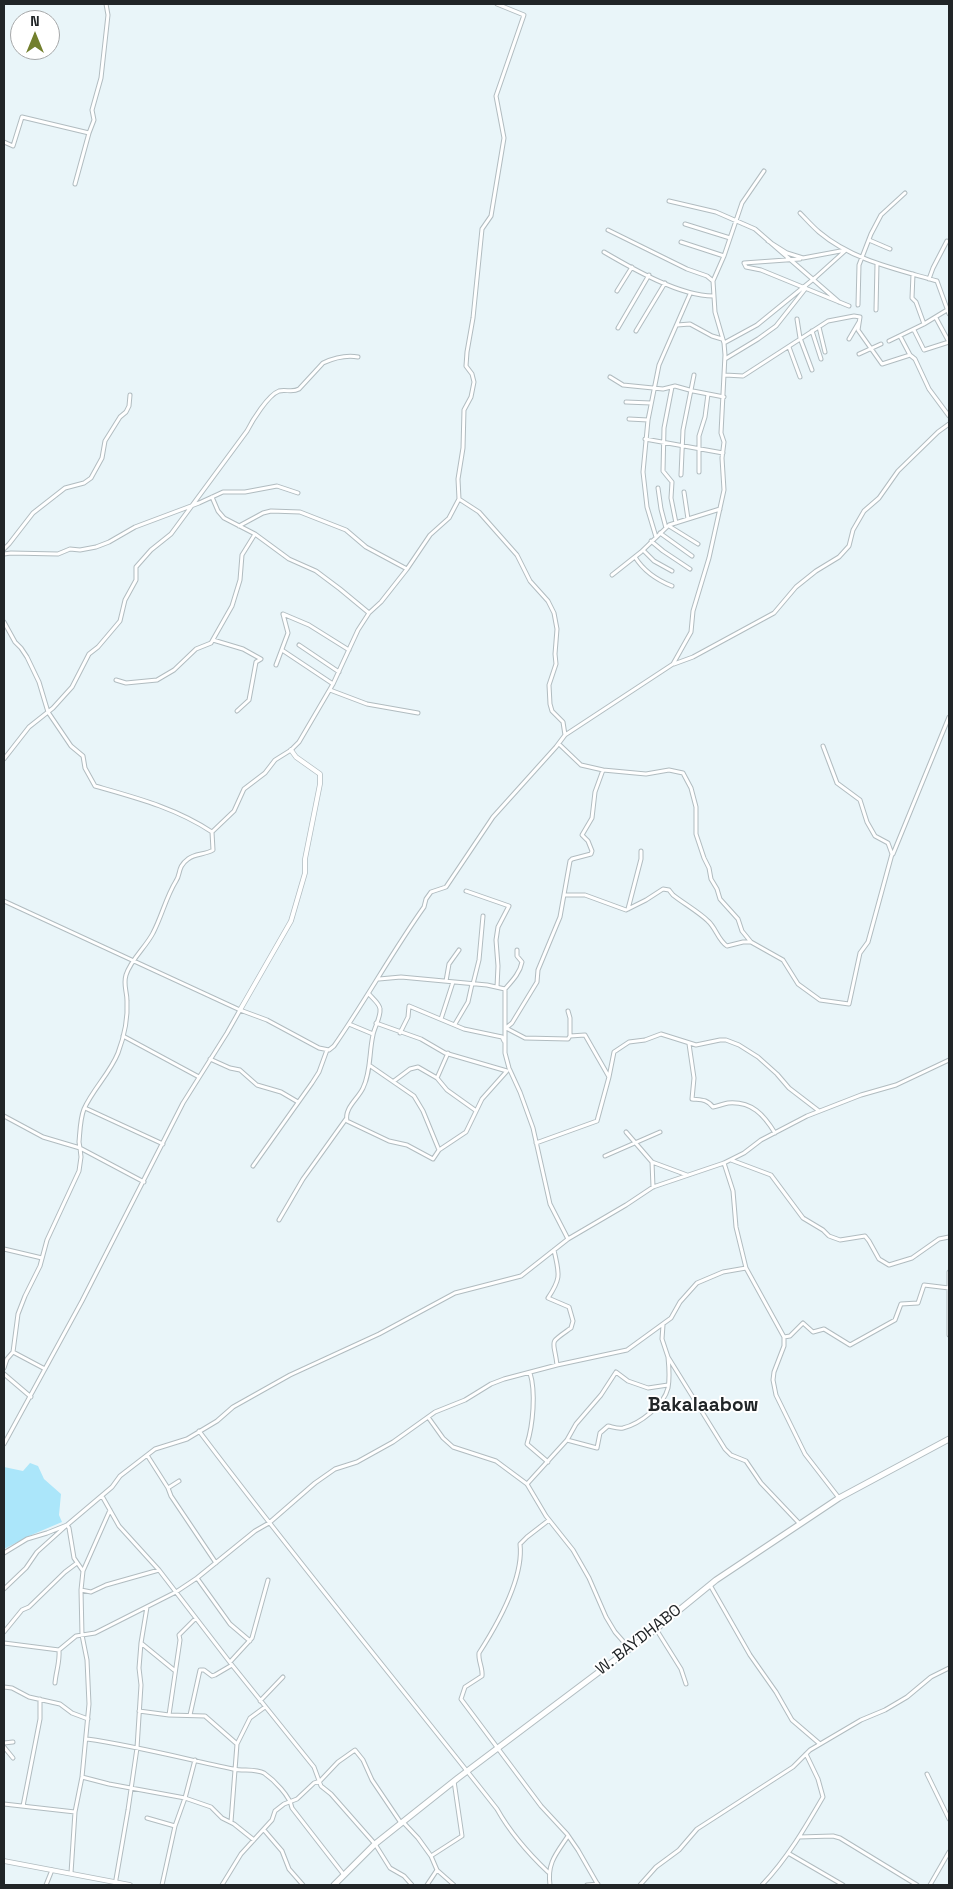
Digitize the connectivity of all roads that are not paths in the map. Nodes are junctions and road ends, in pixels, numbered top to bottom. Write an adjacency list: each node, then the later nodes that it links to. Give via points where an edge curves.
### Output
1 (106, 4): 3 (street, via 108,15 100,78 92,110 94,120)
2 (497, 4): 95 (street, via 524,15 496,96 504,138 491,216 482,229 466,366 474,382 464,410)
3 (88, 133): 4 (street, via 22,117 13,146); 6 (street)
4 (4, 142)
5 (764, 171): 10 (street, via 742,203)
6 (75, 184)
7 (905, 193): 14 (street, via 881,216)
8 (669, 201): 10 (street)
9 (800, 213): 19 (street)
10 (736, 220): 13 (street); 15 (street)
11 (685, 224): 13 (street)
12 (608, 230): 31 (street, via 707,276)
13 (730, 238): 21 (street)
14 (869, 240): 18 (street); 22 (street)
15 (768, 241): 23 (street); 24 (street)
16 (947, 241): 29 (street)
17 (681, 242): 21 (street)
18 (890, 249)
19 (846, 250): 22 (street); 23 (street); 30 (street)
20 (604, 252): 26 (street)
21 (724, 256): 31 (street)
22 (862, 257): 25 (street); 38 (street)
23 (803, 258): 24 (street)
24 (789, 260): 30 (street); 33 (street, via 744,263)
25 (877, 264): 27 (street); 40 (street)
26 (632, 267): 28 (street); 34 (street)
27 (913, 274): 29 (street); 45 (street, via 912,298)
28 (649, 275): 32 (street); 48 (street)
29 (930, 278): 41 (street, via 936,280)
30 (812, 280): 33 (street); 37 (street)
31 (713, 282): 36 (street)
32 (665, 283): 35 (street); 50 (street)
33 (804, 288): 37 (street); 55 (street, via 757,325); 65 (street, via 776,326)
34 (618, 291)
35 (690, 294): 36 (street); 46 (street)
36 (713, 296): 55 (street)
37 (839, 302): 39 (street)
38 (858, 305)
39 (850, 306)
40 (876, 310)
41 (948, 312): 42 (street)
42 (936, 318): 45 (street); 57 (street)
43 (797, 319): 53 (street)
44 (859, 320): 47 (street, via 860,317 843,318); 54 (street); 60 (street, via 858,330)
45 (924, 324): 49 (street)
46 (677, 325): 55 (street, via 690,324); 73 (street, via 659,365)
47 (819, 327): 51 (street); 61 (street)
48 (618, 328)
49 (914, 330): 52 (street); 57 (street, via 924,350)
50 (636, 331)
51 (812, 331): 53 (street); 66 (street)
52 (900, 336): 56 (street); 63 (street)
53 (800, 338): 59 (street); 67 (street)
54 (849, 339)
55 (723, 341): 65 (street)
56 (890, 341)
57 (949, 342)
58 (881, 344): 60 (street)
59 (789, 347): 68 (street, via 743,376); 71 (street)
60 (871, 349): 62 (street); 63 (street, via 882,364)
61 (825, 352)
62 (859, 354)
63 (910, 354): 80 (street, via 929,389)
64 (358, 357): 96 (street, via 328,360 299,390 275,393)
65 (725, 358): 68 (street)
66 (821, 360)
67 (812, 370)
68 (725, 374): 77 (street)
69 (694, 375): 74 (street)
70 (610, 377): 73 (street, via 623,385)
71 (800, 377)
72 (672, 387): 73 (street); 74 (street); 85 (street)
73 (654, 388): 79 (street)
74 (691, 391): 76 (street); 86 (street)
75 (130, 394): 107 (street, via 129,406 105,441 102,458 91,478 66,488 33,513)
76 (708, 394): 77 (street); 87 (street)
77 (724, 397): 88 (street)
78 (626, 402): 79 (street)
79 (651, 403): 82 (street)
80 (949, 416)
81 (629, 419): 82 (street)
82 (648, 420): 84 (street)
83 (949, 424): 123 (street, via 898,471 879,498 864,511 848,546 839,557 796,587 774,613 694,657)
84 (645, 439): 85 (street); 104 (street, via 645,494)
85 (663, 443): 86 (street); 99 (street, via 663,471 672,482)
86 (681, 446): 87 (street); 90 (street)
87 (699, 450): 88 (street); 89 (street)
88 (723, 453): 97 (street, via 724,490)
89 (699, 472)
90 (681, 475)
91 (658, 488): 101 (street)
92 (684, 492): 98 (street)
93 (298, 493): 94 (street, via 274,486 245,492 222,492)
94 (212, 497): 96 (street); 100 (street, via 224,518)
95 (459, 498): 112 (street, via 449,518 430,535); 133 (street, via 478,512 517,555 530,581 548,601 554,614 556,664 549,696 552,712 563,722)
96 (190, 507): 109 (street, via 135,527 96,547 70,549 58,554); 130 (street, via 171,534 136,567 136,580 125,600 120,621 89,654 72,687)
97 (720, 509): 98 (street); 123 (street, via 693,611 691,632)
98 (688, 519): 99 (street)
99 (676, 523): 101 (street)
100 (239, 527): 103 (street); 112 (street, via 271,511 300,512 346,530 366,547)
101 (667, 527): 102 (street); 106 (street)
102 (660, 533): 104 (street); 110 (street)
103 (255, 534): 117 (street, via 289,559 316,571); 119 (street, via 242,555 240,580 232,606)
104 (656, 537): 105 (street)
105 (652, 541): 108 (street); 113 (street)
106 (698, 544)
107 (4, 549)
108 (643, 550): 111 (street); 114 (street)
109 (4, 554)
110 (692, 556)
111 (634, 557): 115 (street); 116 (street, via 662,582)
112 (407, 569): 117 (street)
113 (690, 569)
114 (672, 571)
115 (612, 575)
116 (672, 586)
117 (368, 614): 122 (street)
118 (4, 622): 130 (street, via 14,642 27,656)
119 (213, 640): 126 (street, via 156,680 126,683); 129 (street, via 243,649 261,659 256,662 249,700)
120 (299, 645): 125 (street)
121 (282, 650): 122 (street, via 288,633 284,614); 124 (street); 127 (street)
122 (349, 650): 125 (street)
123 (673, 664): 133 (street)
124 (276, 665)
125 (339, 672): 127 (street)
126 (116, 680)
127 (333, 684): 128 (street)
128 (330, 690): 131 (street, via 367,704); 136 (street)
129 (237, 711)
130 (48, 712): 137 (street, via 29,727); 139 (street, via 71,746 83,756 85,768 95,786 159,805)
131 (418, 713)
132 (949, 717): 141 (street)
133 (565, 735): 134 (street)
134 (559, 744): 138 (street, via 581,765); 151 (street, via 493,817 446,887 431,892)
135 (823, 746): 141 (street, via 837,783 860,800 875,836 888,843)
136 (291, 750): 139 (street, via 275,760 265,773 244,789 234,811); 158 (street, via 320,774 305,873 291,921)
137 (4, 759)
138 (603, 770): 143 (street, via 595,792 592,818 582,833 592,851 570,861); 147 (street, via 684,773 696,807 696,834 711,879 720,899 738,919)
139 (212, 832): 150 (street, via 213,850 189,857 178,870 177,880 172,885 153,934)
140 (641, 851): 145 (street)
141 (892, 854): 147 (street, via 868,942 860,954 848,1004 820,1000 798,984 783,960)
142 (466, 892): 155 (street, via 509,906 497,934)
143 (564, 894): 145 (street, via 585,895); 164 (street, via 560,917 538,970 537,982)
144 (4, 901): 150 (street)
145 (628, 910): 147 (street, via 665,888 707,919 727,946)
146 (483, 916): 154 (street)
147 (751, 942)
148 (459, 950): 152 (street, via 450,964)
149 (517, 950): 156 (street, via 521,967)
150 (134, 961): 158 (street); 167 (street, via 126,974 127,1021)
151 (379, 979): 152 (street, via 401,977); 157 (street)
152 (446, 981): 153 (street)
153 (453, 982): 154 (street); 160 (street)
154 (473, 984): 155 (street); 163 (street, via 468,1002)
155 (496, 987): 156 (street)
156 (505, 989): 164 (street)
157 (369, 994): 161 (street, via 380,1009); 162 (street)
158 (240, 1010): 171 (street); 173 (street)
159 (568, 1011): 168 (street)
160 (441, 1019): 163 (street); 165 (street, via 409,1006 408,1017)
161 (376, 1023): 165 (street); 166 (street)
162 (349, 1024): 166 (street); 171 (street, via 334,1046)
163 (455, 1024): 169 (street, via 478,1033 502,1037)
164 (506, 1028): 168 (street, via 525,1038 568,1039); 169 (street)
165 (400, 1032): 172 (street)
166 (373, 1034): 175 (street)
167 (123, 1036): 177 (street); 182 (street, via 109,1070)
168 (570, 1036): 178 (street, via 585,1036)
169 (506, 1043): 176 (street)
170 (689, 1044): 178 (street, via 661,1034 629,1042 614,1052); 184 (street, via 720,1040 739,1045 758,1057 789,1088); 189 (street, via 694,1078 692,1099 704,1100 713,1107 746,1104 765,1116)
171 (327, 1050): 181 (street, via 318,1072)
172 (448, 1053): 176 (street); 179 (street)
173 (210, 1059): 177 (street); 181 (street, via 240,1070 257,1086 281,1092)
174 (949, 1060): 184 (street, via 896,1085)
175 (369, 1065): 180 (street); 186 (street, via 364,1087 347,1112)
176 (508, 1069): 183 (street); 190 (street, via 520,1092)
177 (199, 1077): 192 (street)
178 (609, 1077): 190 (street, via 596,1121)
179 (437, 1078): 180 (street, via 418,1067); 183 (street, via 447,1090)
180 (394, 1081): 194 (street, via 414,1096)
181 (298, 1102): 199 (street)
182 (84, 1108): 192 (street); 193 (street)
183 (475, 1110): 194 (street, via 466,1132)
184 (820, 1111): 189 (street)
185 (4, 1116): 193 (street, via 43,1137)
186 (346, 1119): 194 (street, via 433,1159); 203 (street, via 303,1179)
187 (626, 1132): 191 (street)
188 (660, 1132): 191 (street)
189 (776, 1133): 196 (street)
190 (536, 1143): 205 (street, via 550,1204)
191 (635, 1143): 195 (street); 197 (street)
192 (163, 1144): 201 (street)
193 (80, 1148): 201 (street); 208 (street, via 79,1171 46,1240)
194 (438, 1150)
195 (605, 1156)
196 (730, 1159): 198 (street); 204 (street, via 771,1175 803,1218 829,1236 840,1240 865,1236 879,1258 889,1265 912,1258 939,1239)
197 (652, 1162): 200 (street); 202 (street)
198 (724, 1163): 200 (street); 209 (street, via 733,1191 736,1227)
199 (253, 1166)
200 (688, 1175): 202 (street)
201 (144, 1182): 219 (street)
202 (653, 1187): 205 (street)
203 (279, 1220)
204 (949, 1237)
205 (568, 1239): 207 (street)
206 (4, 1249): 208 (street)
207 (554, 1250): 217 (street, via 559,1272 548,1298 569,1307 573,1321 571,1328 553,1342); 225 (street, via 521,1276 455,1293 379,1334 290,1375 233,1407)
208 (42, 1258): 215 (street, via 18,1314)
209 (746, 1268): 212 (street, via 723,1272 697,1283); 214 (street)
210 (949, 1272): 211 (street)
211 (949, 1288): 213 (street); 214 (street, via 924,1286 918,1304 901,1304 895,1320 850,1345 824,1328 813,1332 803,1323 790,1336)
212 (663, 1324): 216 (street, via 662,1339); 217 (street, via 627,1350)
213 (949, 1334)
214 (784, 1337): 235 (street, via 774,1372 776,1395 805,1454)
215 (13, 1352): 218 (street); 219 (street)
216 (668, 1357): 222 (street); 239 (street, via 725,1449 746,1461 760,1483)
217 (557, 1365): 220 (street)
218 (4, 1368)
219 (45, 1368): 223 (street)
220 (530, 1373): 224 (street, via 498,1381); 230 (street, via 533,1391 527,1444)
221 (4, 1374): 223 (street)
222 (668, 1386): 227 (street, via 660,1404 648,1416 622,1428 608,1426 600,1433 596,1448); 227 (street, via 648,1388 628,1381 616,1372)
223 (31, 1397): 228 (street)
224 (428, 1416): 232 (street, via 453,1447 496,1461); 238 (street, via 393,1442 357,1462 335,1469)
225 (199, 1431): 229 (street); 238 (street)
226 (949, 1438): 235 (main road, W. BAYDHABO)
227 (567, 1440): 230 (street)
228 (4, 1444)
229 (147, 1455): 233 (street); 234 (street, via 120,1476)
230 (548, 1462): 232 (street)
231 (179, 1481): 233 (street)
232 (527, 1484): 237 (street)
233 (168, 1488): 243 (street)
234 (102, 1496): 236 (street); 240 (street)
235 (839, 1498): 239 (main road, W. BAYDHABO)
236 (110, 1510): 244 (street, via 119,1526); 245 (street)
237 (549, 1520): 260 (street, via 574,1550 606,1618); 283 (street, via 520,1544 522,1557 508,1599 479,1653 482,1676 465,1687 461,1699)
238 (268, 1523): 243 (street); 288 (street)
239 (799, 1523): 248 (main road, W. BAYDHABO)
240 (67, 1525): 241 (street, via 27,1539); 242 (street); 249 (street)
241 (4, 1553)
242 (78, 1563): 245 (street); 255 (street, via 22,1610)
243 (216, 1563): 246 (street)
244 (159, 1570): 250 (street, via 91,1592); 251 (street)
245 (83, 1571): 250 (street)
246 (198, 1578): 251 (street); 257 (street, via 230,1624)
247 (268, 1580): 257 (street)
248 (710, 1585): 254 (main road, W. BAYDHABO); 280 (street, via 792,1720)
249 (4, 1589)
250 (81, 1590): 256 (street)
251 (176, 1592): 252 (street); 253 (street)
252 (147, 1607): 256 (street, via 95,1633); 259 (street)
253 (196, 1618): 262 (street); 264 (street, via 179,1635)
254 (656, 1629): 260 (main road, W. BAYDHABO); 267 (street)
255 (4, 1632)
256 (82, 1635): 261 (street); 275 (street, via 87,1660)
257 (250, 1641): 262 (street)
258 (4, 1642): 261 (street)
259 (141, 1643): 264 (street); 272 (street)
260 (629, 1648): 283 (main road, W. BAYDHABO)
261 (59, 1650): 266 (street)
262 (231, 1664): 270 (street); 274 (street, via 212,1676 200,1670)
263 (949, 1668): 280 (street, via 885,1710)
264 (174, 1670): 273 (street)
265 (283, 1677): 270 (street)
266 (55, 1683)
267 (686, 1684)
268 (4, 1687): 269 (street)
269 (40, 1698): 275 (street, via 60,1704); 297 (street, via 40,1719)
270 (260, 1701): 271 (street)
271 (265, 1707): 279 (street, via 250,1718); 291 (street, via 314,1767)
272 (139, 1711): 273 (street); 282 (street)
273 (169, 1715): 274 (street)
274 (190, 1715): 279 (street, via 205,1716)
275 (88, 1719): 276 (street)
276 (87, 1739): 282 (street); 290 (street)
277 (13, 1742): 278 (street)
278 (4, 1743)
279 (237, 1744): 287 (street)
280 (820, 1744): 284 (street)
281 (4, 1747): 285 (street)
282 (137, 1748): 286 (street); 293 (street)
283 (497, 1748): 288 (main road, W. BAYDHABO); 305 (street)
284 (806, 1754): 306 (street, via 824,1797); 331 (street, via 793,1767 697,1829)
285 (14, 1758)
286 (195, 1760): 287 (street); 294 (street)
287 (236, 1770): 295 (street, via 262,1772); 301 (street)
288 (467, 1771): 292 (main road, W. BAYDHABO); 315 (street, via 524,1849)
289 (927, 1774): 300 (street)
290 (82, 1778): 293 (street); 298 (street)
291 (319, 1780): 295 (street); 302 (street, via 355,1750); 308 (street)
292 (454, 1781): 302 (main road, W. BAYDHABO); 311 (street, via 462,1836)
293 (131, 1788): 294 (street); 318 (street)
294 (185, 1798): 301 (street, via 211,1807); 303 (street)
295 (291, 1802): 304 (street, via 275,1811); 317 (street, via 292,1808)
296 (4, 1804): 297 (street)
297 (23, 1806): 298 (street)
298 (75, 1812): 316 (street)
299 (147, 1818): 303 (street)
300 (949, 1819)
301 (231, 1822): 307 (street)
302 (402, 1823): 308 (main road, W. BAYDHABO); 311 (street)
303 (175, 1826): 321 (street)
304 (264, 1830): 307 (street); 323 (street)
305 (568, 1836): 315 (street, via 554,1856); 330 (street)
306 (799, 1837): 310 (street); 334 (street, via 840,1838)
307 (254, 1840): 322 (street)
308 (375, 1844): 317 (main road, W. BAYDHABO); 325 (street, via 390,1868)
309 (949, 1852): 335 (street)
310 (788, 1853): 332 (street); 333 (street)
311 (431, 1856): 314 (street)
312 (4, 1861): 313 (street)
313 (52, 1870): 316 (street); 319 (street)
314 (437, 1870): 326 (street); 327 (street)
315 (548, 1872): 328 (street)
316 (71, 1873): 318 (street)
317 (344, 1875): 324 (main road, W. BAYDHABO)
318 (115, 1884): 320 (street)
319 (46, 1885)
320 (130, 1885)
321 (162, 1885)
322 (222, 1885)
323 (303, 1885)
324 (334, 1885)
325 (412, 1885)
326 (427, 1885)
327 (454, 1885)
328 (550, 1885)
329 (587, 1885): 330 (street)
330 (598, 1885)
331 (640, 1885)
332 (762, 1885)
333 (843, 1885)
334 (917, 1885)
335 (930, 1885)

